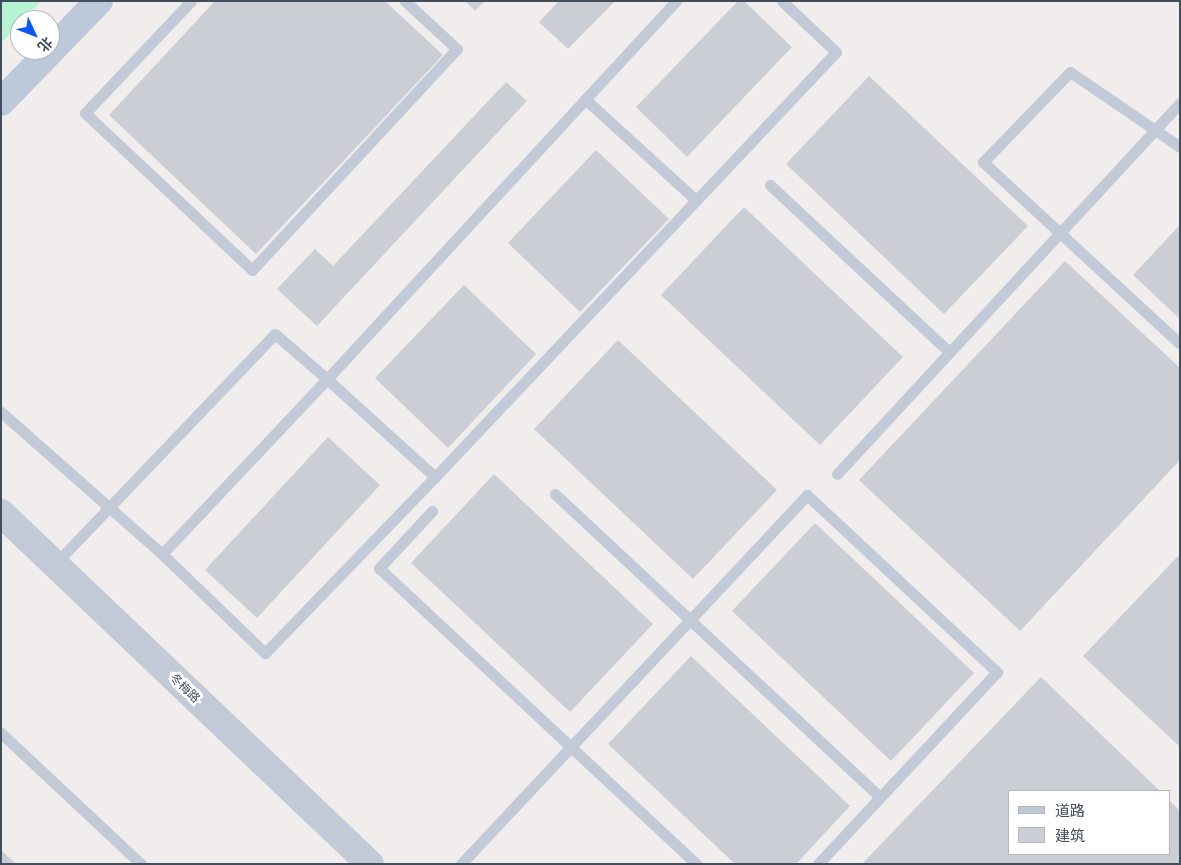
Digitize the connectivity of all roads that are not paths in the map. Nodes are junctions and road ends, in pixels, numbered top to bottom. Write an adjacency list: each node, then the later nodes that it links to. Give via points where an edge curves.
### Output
1 (99, 1): 7 (main road)
2 (191, 1): 3 (lane, via 84,113 252,270 457,49)
3 (405, 1)
4 (676, 1): 6 (lane)
5 (782, 1): 12 (lane, via 836,52)
6 (585, 99): 12 (lane); 16 (lane)
7 (1, 102)
8 (1180, 103): 9 (lane)
9 (1155, 130): 10 (lane); 13 (lane); 13 (lane, via 1070,72 983,162)
10 (1180, 147)
11 (770, 185): 15 (lane)
12 (696, 200): 19 (lane)
13 (1060, 232): 14 (lane); 15 (lane)
14 (1180, 344)
15 (949, 352): 18 (lane)
16 (327, 379): 19 (lane); 21 (lane, via 275,334); 24 (lane)
17 (1, 412): 21 (lane)
18 (837, 474)
19 (435, 476): 24 (lane, via 265,653)
20 (556, 494): 26 (lane)
21 (109, 508): 24 (lane); 25 (lane)
22 (432, 511): 28 (lane, via 379,568)
23 (1, 512): 25 (street, 冬梅路)
24 (162, 554)
25 (55, 564): 31 (street, 冬梅路)
26 (691, 619): 28 (lane); 29 (lane); 29 (lane, via 807,495 997,672)
27 (1, 733): 30 (lane)
28 (571, 747): 32 (lane); 33 (lane)
29 (880, 797): 34 (lane)
30 (142, 864)
31 (370, 864)
32 (461, 864)
33 (696, 864)
34 (818, 864)

